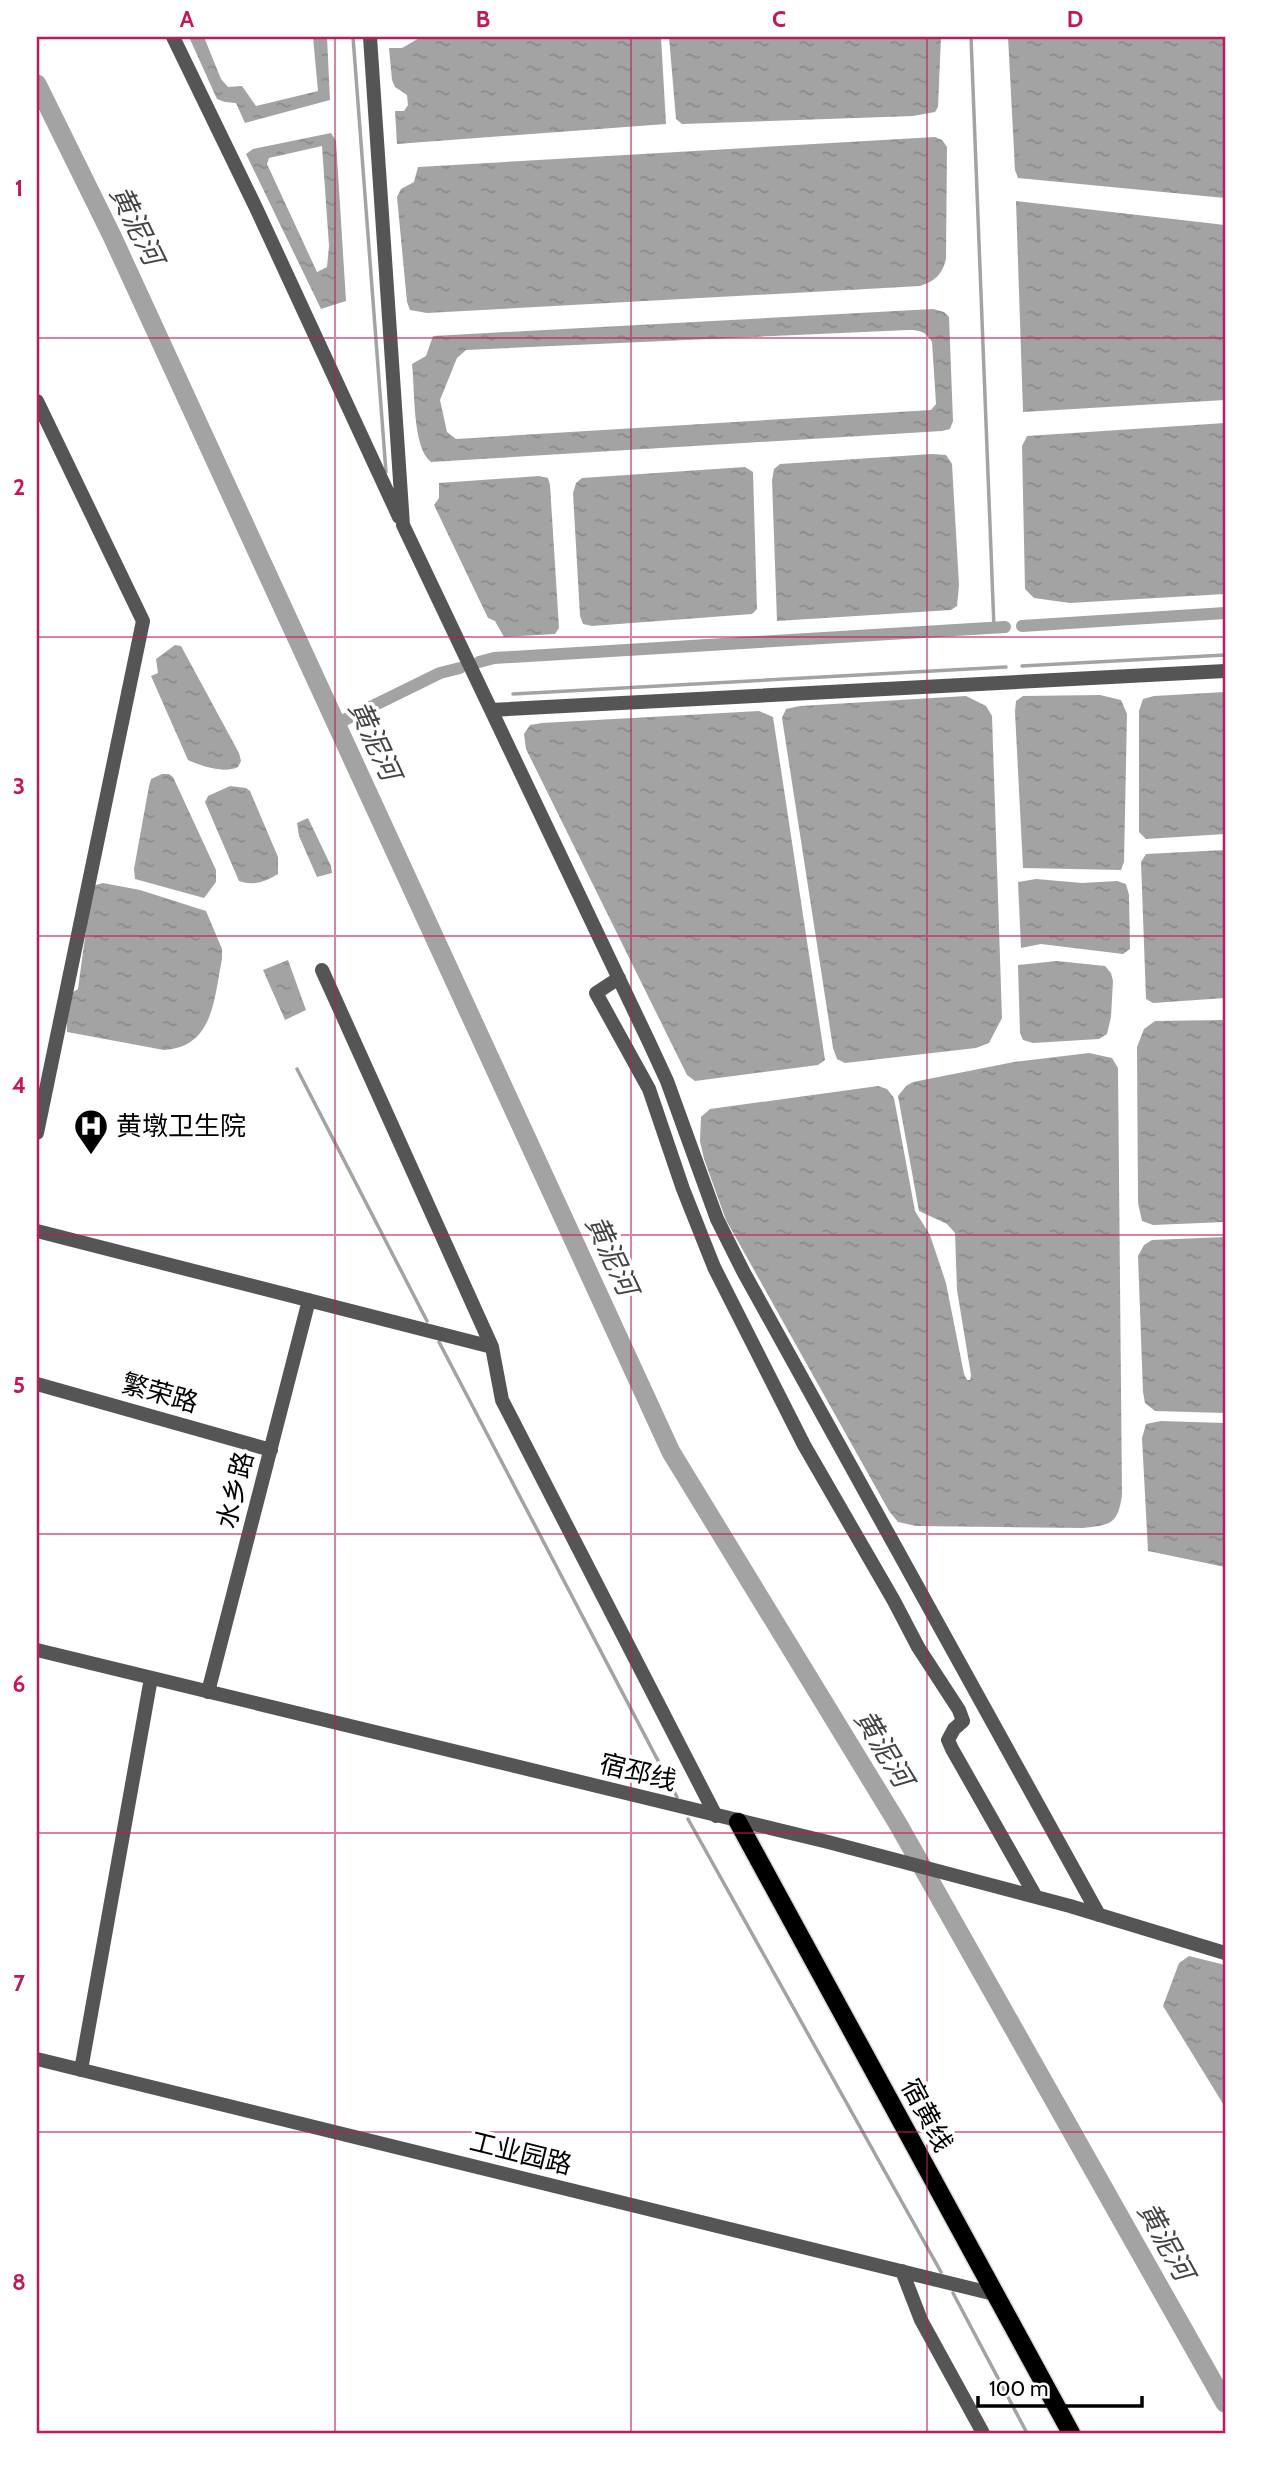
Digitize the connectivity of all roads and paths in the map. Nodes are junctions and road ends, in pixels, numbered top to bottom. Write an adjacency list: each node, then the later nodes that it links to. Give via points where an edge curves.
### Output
1 (173, 37): 4 (street)
2 (370, 37): 4 (street)
3 (37, 401): 11 (street, via 143,621)
4 (403, 525): 6 (street)
5 (1225, 671): 6 (street)
6 (491, 710): 8 (street)
7 (322, 970): 14 (street)
8 (619, 978): 9 (street); 10 (street, via 596,993)
9 (667, 1081): 10 (street); 23 (street, via 717,1220 743,1271)
10 (649, 1089): 22 (street, via 714,1267 804,1445 918,1647 959,1710 963,1721 948,1740)
11 (37, 1133)
12 (37, 1231): 13 (street)
13 (309, 1300): 14 (street); 16 (street, 水乡路)
14 (492, 1347): 20 (street, via 502,1399)
15 (37, 1384): 16 (street, 繁荣路)
16 (271, 1450): 19 (street, 水乡路)
17 (37, 1650): 18 (street, 宿邳线)
18 (152, 1678): 19 (street, 宿邳线); 26 (street)
19 (208, 1692): 20 (street, 宿邳线)
20 (716, 1816): 21 (street, 宿邳线)
21 (737, 1822): 22 (street, 宿邳线); 28 (main road, 宿黄线)
22 (1036, 1897): 23 (street, 宿邳线)
23 (1099, 1914): 24 (street, 宿邳线)
24 (1225, 1953)
25 (37, 2059): 26 (street, 工业园路)
26 (81, 2070): 27 (street, 工业园路)
27 (902, 2271): 28 (street, 工业园路); 29 (street, via 921,2320)
28 (994, 2294): 30 (main road, 宿黄线)
29 (983, 2433)
30 (1071, 2433)

